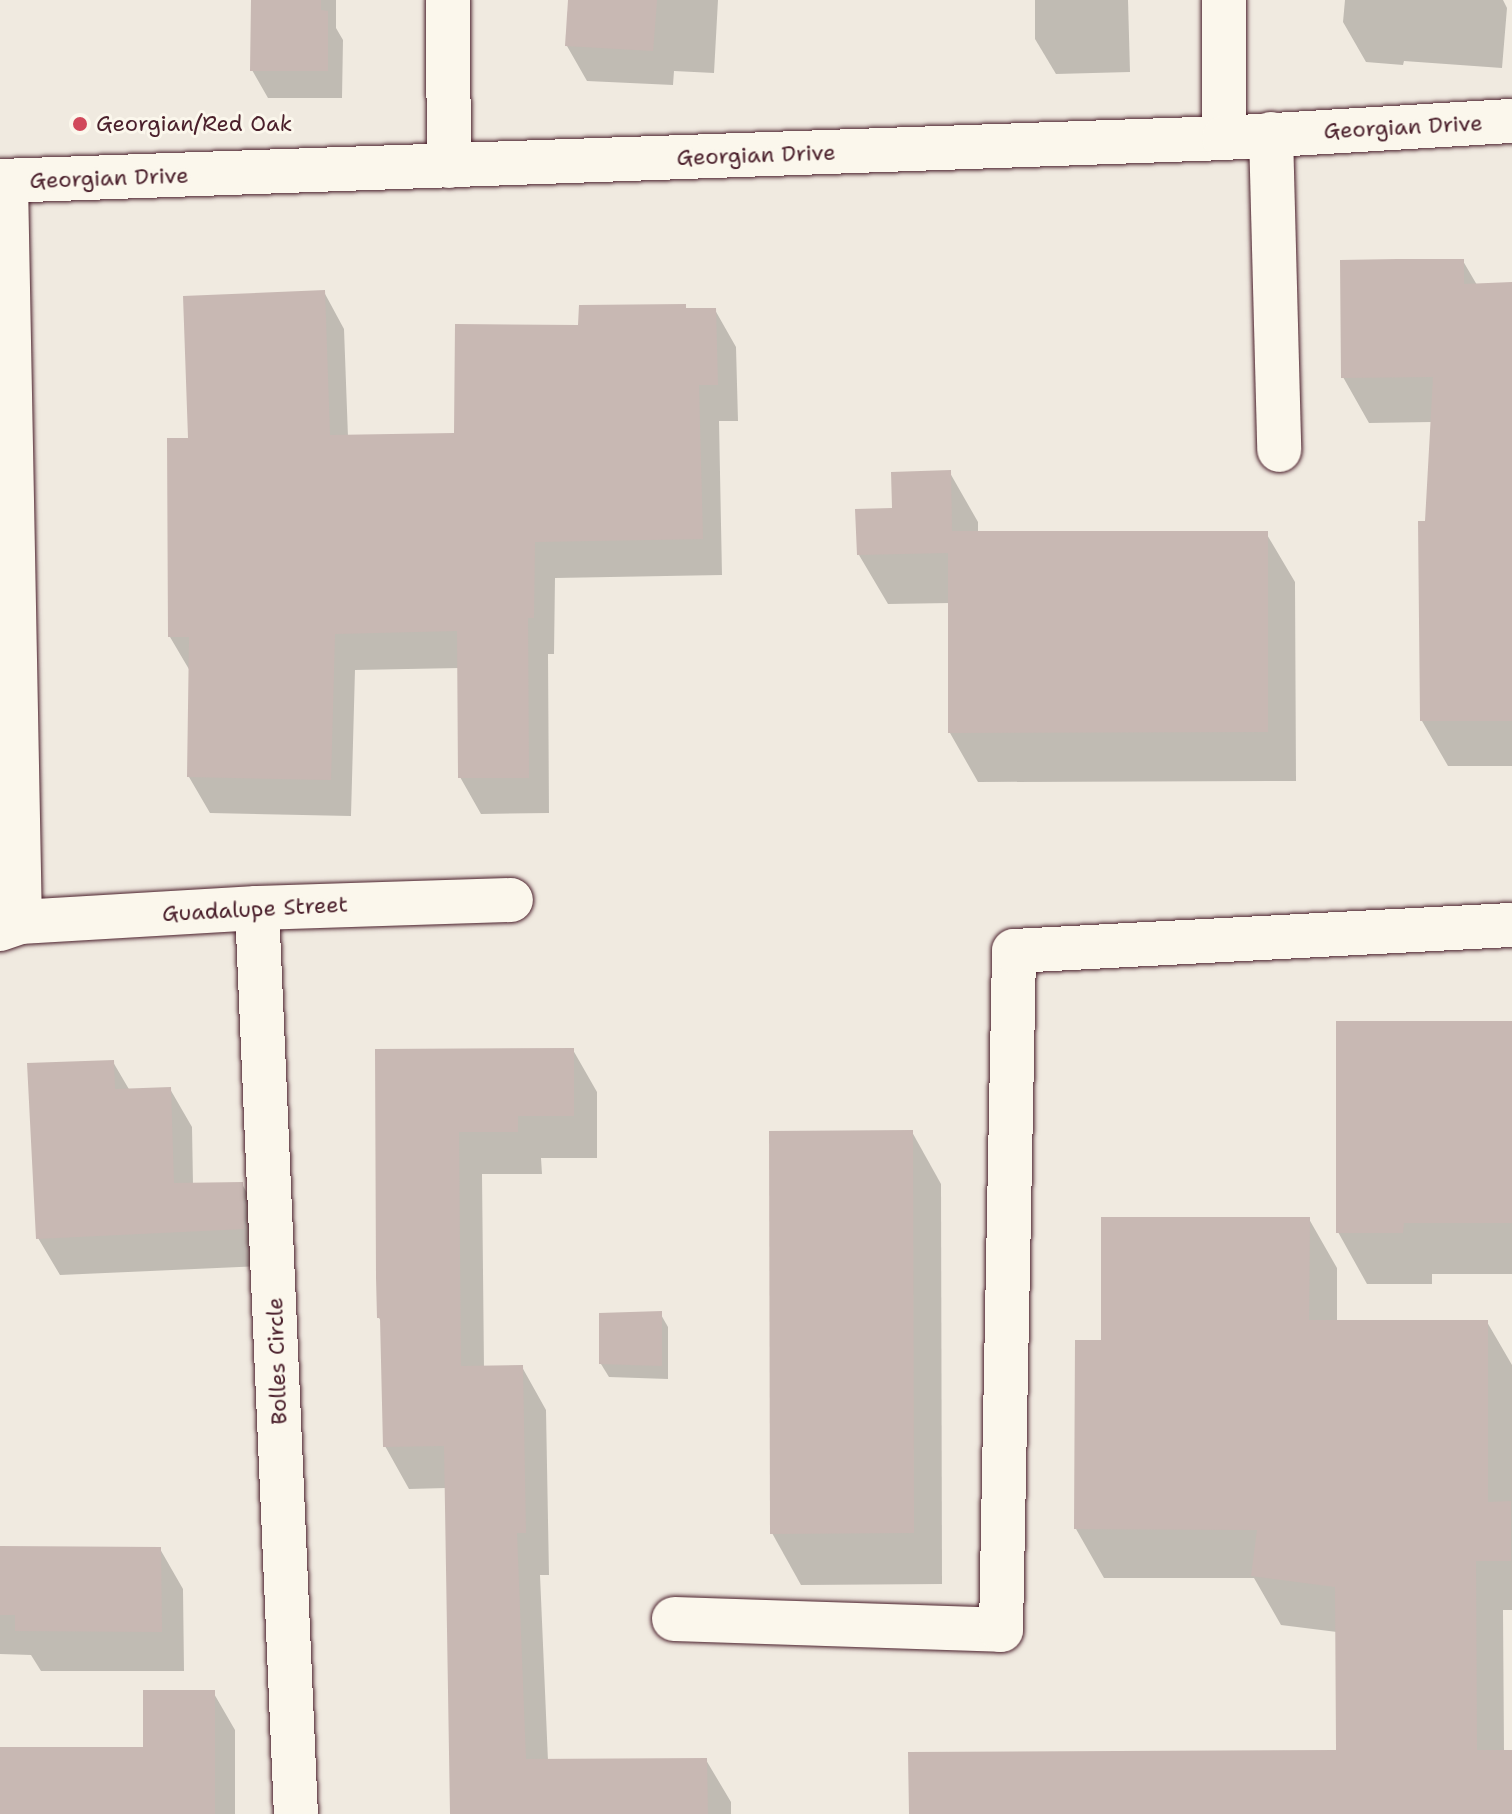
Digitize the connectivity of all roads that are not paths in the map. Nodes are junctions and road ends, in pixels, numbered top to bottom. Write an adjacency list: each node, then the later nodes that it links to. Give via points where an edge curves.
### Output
1 (448, 0): 6 (street)
2 (1224, 0): 5 (street)
3 (1512, 121): 4 (street, Georgian Drive)
4 (1271, 134): 5 (street, Georgian Drive); 8 (street)
5 (1224, 138): 6 (street, Georgian Drive)
6 (449, 166): 7 (street, Georgian Drive)
7 (3, 181): 11 (street)
8 (1279, 450)
9 (511, 900): 10 (street, Guadalupe Street)
10 (257, 908): 11 (street, Guadalupe Street); 14 (street, Bolles Circle)
11 (10, 925)
12 (1512, 925): 13 (street, via 1014,951 1001,1630)
13 (674, 1619)
14 (296, 1814)

